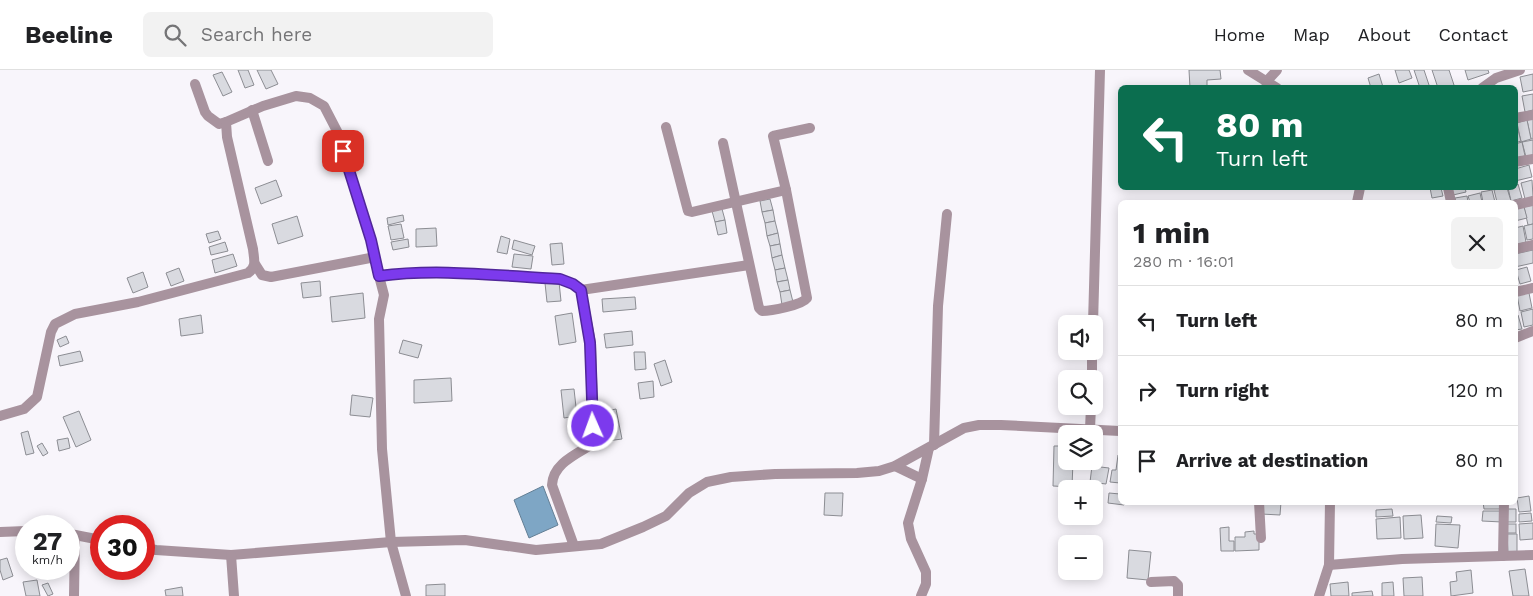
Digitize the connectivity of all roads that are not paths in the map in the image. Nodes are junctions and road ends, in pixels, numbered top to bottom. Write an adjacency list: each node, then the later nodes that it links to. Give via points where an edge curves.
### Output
1 (1100, 70): 33 (street)
2 (1248, 70): 5 (street)
3 (1276, 70): 5 (street)
4 (1515, 71): 8 (street)
5 (1266, 82): 7 (street)
6 (194, 84): 12 (street, via 208,116 219,124)
7 (1272, 85)
8 (1485, 85)
9 (252, 110): 12 (street); 17 (street); 26 (street, via 296,96 310,98 324,106 338,133)
10 (1533, 115): 11 (street)
11 (1518, 118)
12 (226, 122): 27 (street)
13 (666, 127): 20 (street, via 688,211)
14 (810, 128): 19 (street, via 773,136)
15 (722, 143): 20 (street)
16 (1533, 158): 18 (street)
17 (268, 161)
18 (1518, 161)
19 (786, 190): 20 (street); 28 (street, via 806,300 762,311)
20 (736, 201): 28 (street)
21 (1533, 201): 22 (street)
22 (1518, 204)
23 (947, 214): 40 (street, via 938,306)
24 (1533, 245): 25 (street)
25 (1518, 248)
26 (374, 253): 27 (street, via 370,258 271,276 262,275); 29 (street)
27 (255, 264): 36 (street, via 248,273 138,302 75,314 55,324 37,397 24,409)
28 (749, 264): 31 (street)
29 (379, 276): 31 (street, via 454,273 560,279); 49 (street, via 384,295 379,319 382,448)
30 (1533, 288): 32 (street)
31 (581, 290): 50 (street, via 590,343 594,443 560,464 552,478)
32 (1518, 291)
33 (1093, 315)
34 (1533, 331): 35 (street)
35 (1518, 337)
36 (0, 416)
37 (1058, 429): 40 (street, via 979,425 964,428)
38 (1103, 430): 39 (street)
39 (1118, 431)
40 (932, 446): 41 (street); 42 (street)
41 (895, 466): 42 (street); 50 (street, via 869,472 775,474 707,482 666,516 642,528 601,544)
42 (922, 479): 61 (street, via 908,523 911,539 926,572)
43 (1259, 505): 48 (street)
44 (1330, 505): 55 (street)
45 (1504, 505): 54 (street)
46 (15, 531): 47 (street)
47 (0, 532)
48 (1261, 538)
49 (391, 542): 50 (street, via 465,540 536,550); 53 (street); 60 (street)
50 (574, 546)
51 (155, 550): 53 (street)
52 (1533, 555): 54 (street)
53 (231, 556): 59 (street)
54 (1503, 556): 55 (street)
55 (1329, 565): 63 (street)
56 (73, 580): 58 (street)
57 (1151, 582): 62 (street, via 1174,581 1178,585)
58 (74, 596)
59 (234, 596)
60 (406, 596)
61 (921, 596)
62 (1178, 596)
63 (1319, 596)

